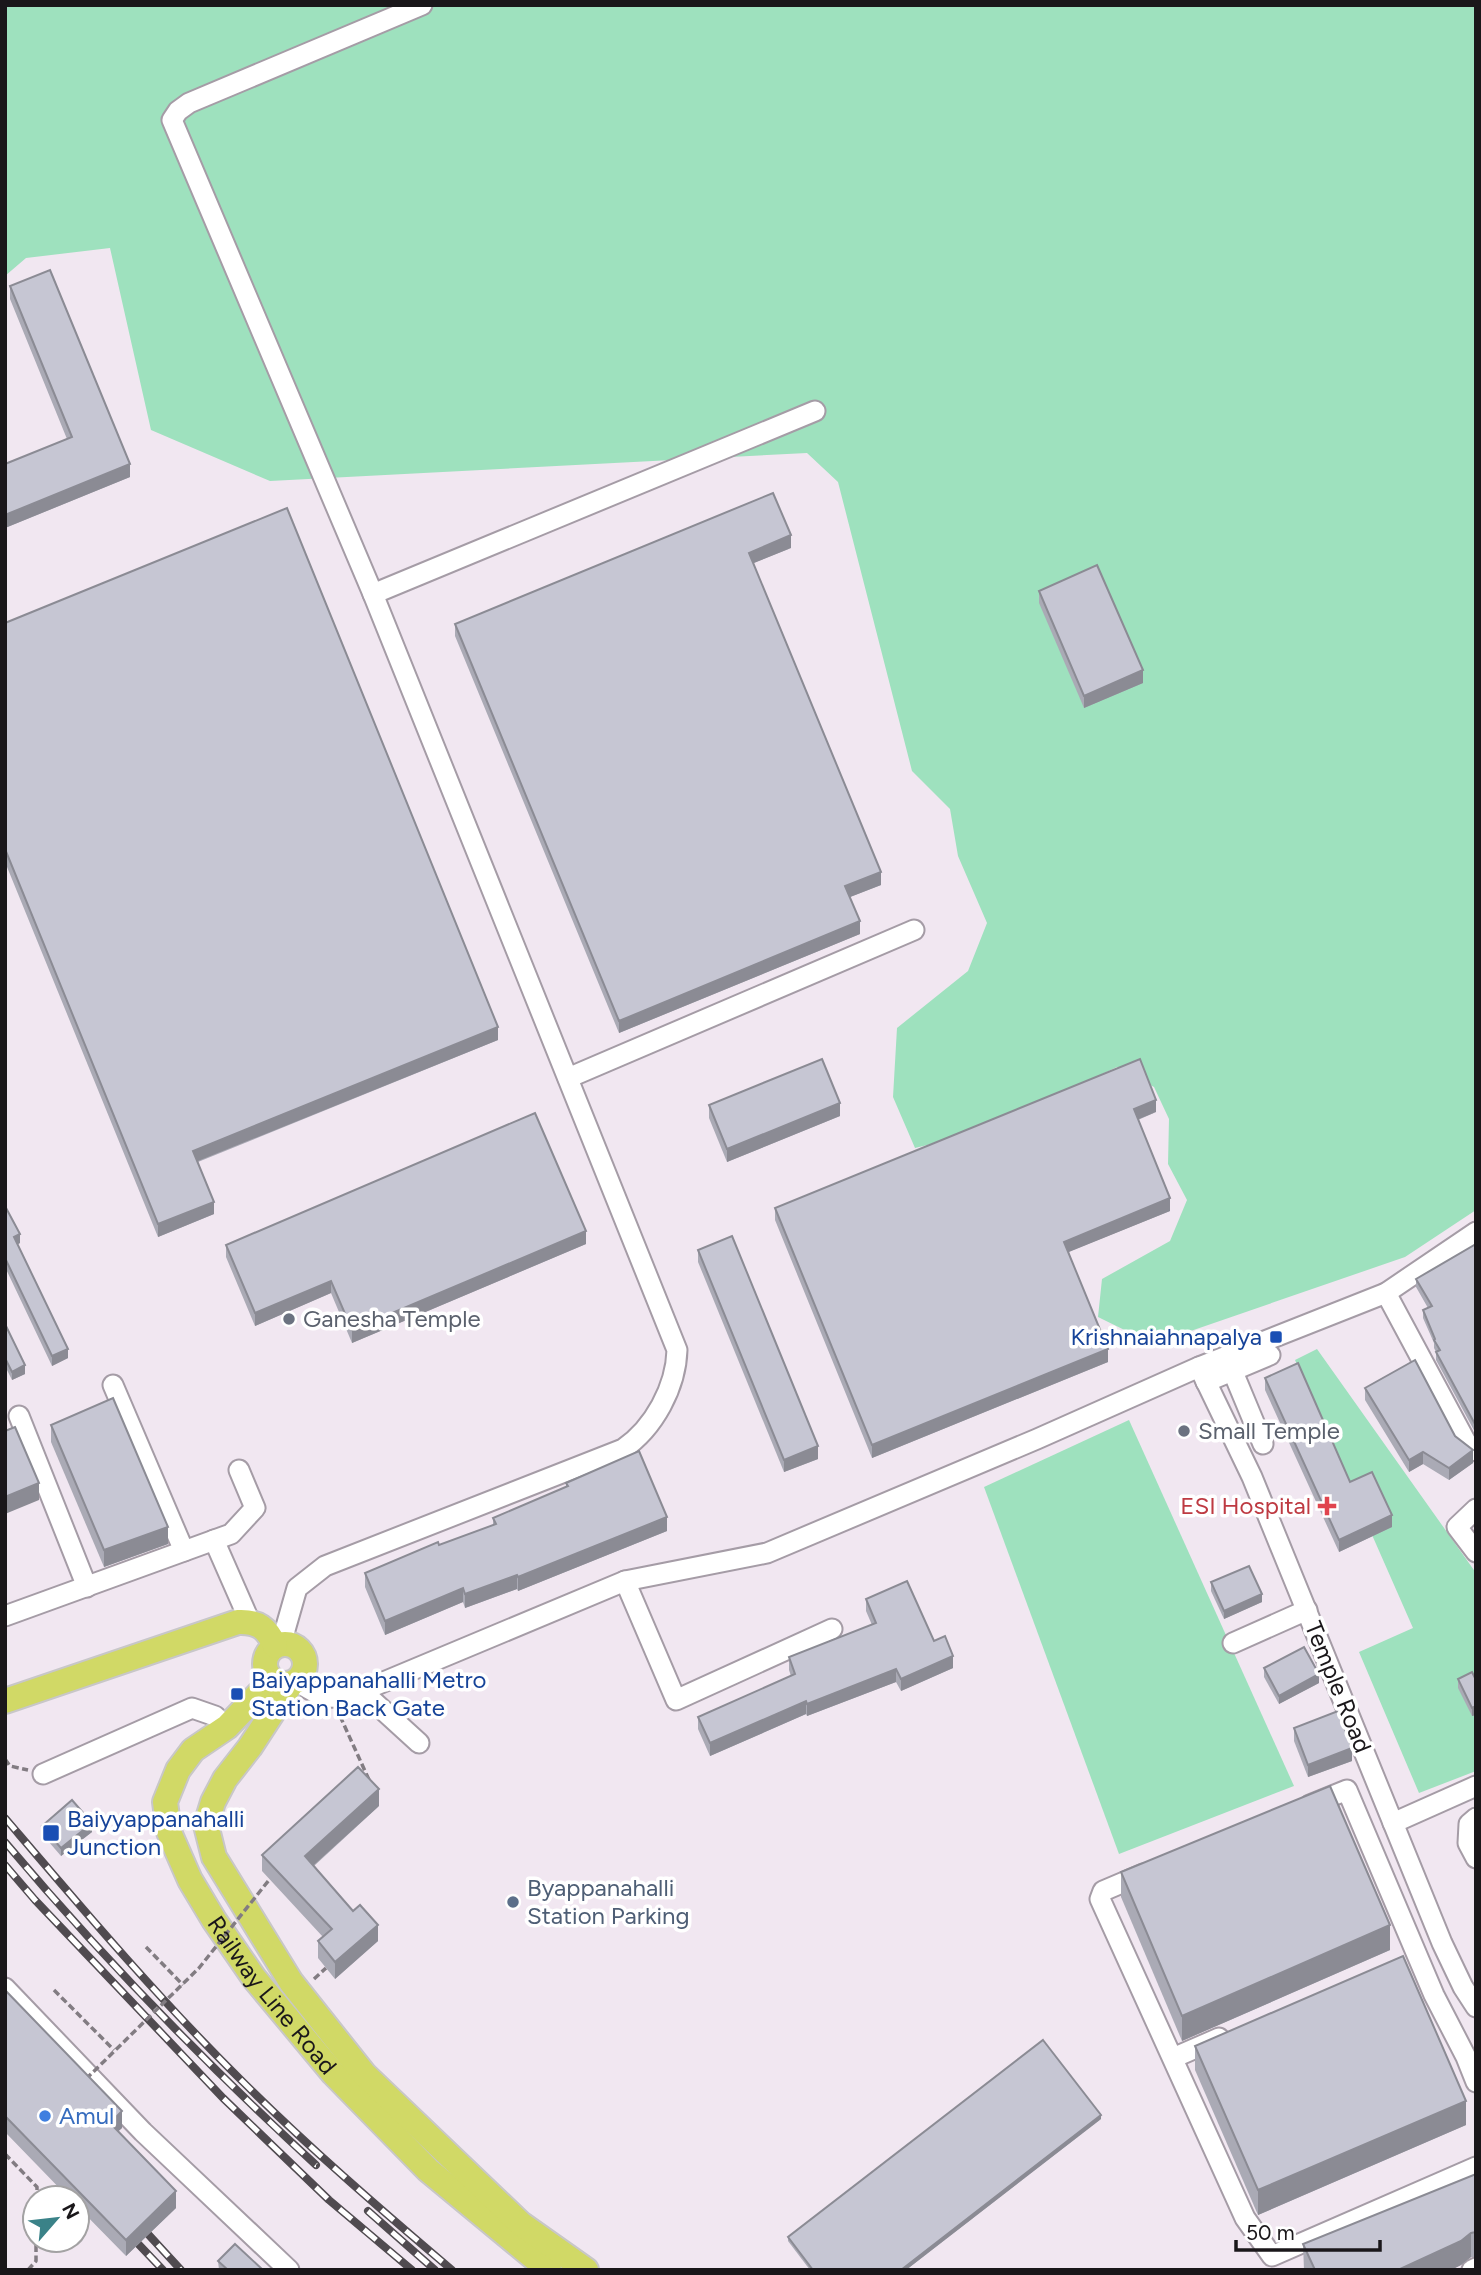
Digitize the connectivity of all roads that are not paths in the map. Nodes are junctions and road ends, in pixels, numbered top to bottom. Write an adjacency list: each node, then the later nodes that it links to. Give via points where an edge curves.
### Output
1 (422, 5): 3 (street, via 189,103 172,120)
2 (815, 411): 3 (street)
3 (373, 594): 5 (street)
4 (914, 930): 5 (street)
5 (568, 1079): 27 (street, via 677,1350 677,1368 667,1392 649,1424 623,1449 325,1566 297,1588)
6 (1476, 1232): 7 (street)
7 (1386, 1293): 10 (street); 14 (street, via 1466,1443)
8 (1270, 1355): 9 (street)
9 (1233, 1372): 10 (street); 13 (street)
10 (1202, 1375): 20 (street, via 766,1553); 22 (street, Temple Road, via 1252,1477)
11 (113, 1385): 18 (street)
12 (19, 1416): 21 (street)
13 (1263, 1444)
14 (1476, 1451)
15 (239, 1471): 17 (street, via 256,1508 231,1534)
16 (1476, 1509): 19 (street, via 1457,1527)
17 (214, 1540): 18 (street); 24 (street)
18 (184, 1551): 21 (street)
19 (1476, 1552)
20 (625, 1581): 25 (street, via 676,1700); 29 (street)
21 (87, 1587): 23 (street)
22 (1307, 1610): 26 (street); 37 (street, Temple Road)
23 (5, 1616)
24 (250, 1622): 27 (main road, via 261,1625); 30 (main road, via 238,1622)
25 (832, 1629)
26 (1233, 1643)
27 (278, 1645): 28 (main road, via 266,1656 267,1675); 28 (main road, via 295,1647 304,1657 305,1671)
28 (286, 1682): 29 (street, via 333,1699); 31 (main road, Railway Line Road); 52 (main road, Railway Line Road, via 213,1802 206,1825 214,1857 291,1982 364,2074 521,2224)
29 (362, 1691): 32 (street)
30 (7, 1700)
31 (227, 1727): 33 (street, via 192,1707); 51 (main road, Railway Line Road, via 193,1750 164,1802 169,1832 190,1880 254,1978 333,2073 428,2170)
32 (419, 1743)
33 (43, 1774)
34 (1476, 1786): 37 (street)
35 (1295, 1811): 42 (street, via 1347,1790 1410,1955)
36 (1476, 1818): 38 (street, via 1469,1824 1468,1843)
37 (1393, 1823): 40 (street, Temple Road)
38 (1476, 1858)
39 (1167, 1864): 45 (street, via 1102,1891 1100,1899)
40 (1460, 1982): 42 (street, via 1436,1987); 43 (street, Temple Road)
41 (5, 1988): 50 (street, via 144,2132)
42 (1434, 1995): 46 (street)
43 (1476, 2007)
44 (1237, 2030): 45 (street)
45 (1173, 2058): 48 (street, via 1245,2218 1272,2256)
46 (1471, 2060): 47 (street)
47 (1476, 2082)
48 (1476, 2167)
49 (1476, 2185): 53 (street)
50 (289, 2270)
51 (549, 2270)
52 (586, 2270)
53 (1274, 2270)

